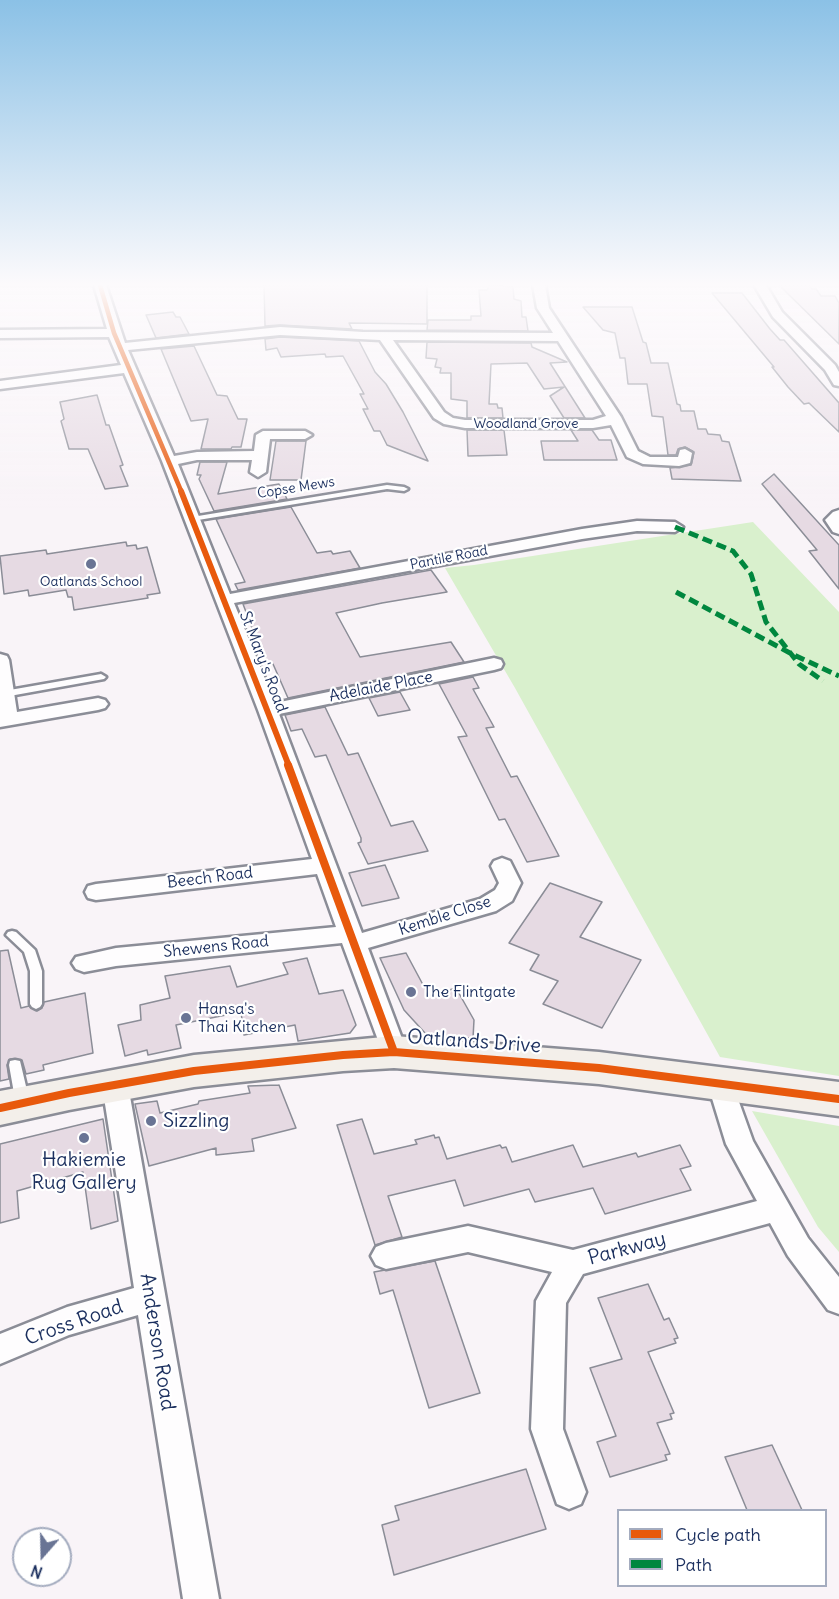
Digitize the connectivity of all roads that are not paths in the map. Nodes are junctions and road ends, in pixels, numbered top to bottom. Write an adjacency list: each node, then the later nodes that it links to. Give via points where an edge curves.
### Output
1 (125, 360): 5 (street, St Mary's Road)
2 (400, 360): 8 (street, Woodland Grove, via 439,415 448,421 593,424)
3 (577, 360): 8 (street)
4 (822, 360): 6 (street)
5 (129, 368): 7 (street); 12 (street, St Mary's Road)
6 (839, 382)
7 (0, 385)
8 (614, 417): 10 (street, via 632,454 640,459 679,462 685,460)
9 (305, 435): 11 (street, via 263,435)
10 (685, 453)
11 (259, 455): 12 (street); 13 (street)
12 (169, 460): 16 (street, St Mary's Road)
13 (258, 472)
14 (404, 489): 16 (lane, Copse Mews, via 387,487)
15 (839, 515): 18 (street, via 833,520)
16 (192, 519): 19 (street, St Mary's Road)
17 (675, 527): 19 (street, Pantile Road, via 637,526 582,534)
18 (839, 529)
19 (225, 600): 25 (street, St Mary's Road)
20 (0, 660): 23 (street)
21 (494, 664): 25 (street, Adelaide Place)
22 (101, 677): 23 (lane)
23 (4, 694): 26 (street)
24 (98, 704): 26 (street)
25 (268, 710): 27 (street, St Mary's Road)
26 (4, 720)
27 (324, 865): 29 (street, Beech Road); 31 (street, St Mary's Road)
28 (502, 866): 31 (street, Kemble Close, via 510,883 504,895 488,905)
29 (96, 892)
30 (12, 935): 33 (lane, via 28,950 36,971)
31 (351, 939): 32 (street, Shewens Road, via 116,957); 34 (street, St Mary's Road)
32 (84, 963)
33 (36, 1004)
34 (394, 1052): 35 (main road, Oatlands Drive); 36 (main road, Oatlands Drive, via 194,1071)
35 (720, 1082): 38 (main road, Oatlands Drive); 39 (street, via 740,1144)
36 (116, 1085): 37 (main road, Oatlands Drive); 42 (street, Anderson Road)
37 (13, 1092)
38 (839, 1099)
39 (776, 1209): 41 (street, Parkway); 43 (street, via 798,1247)
40 (386, 1257): 41 (street, via 468,1239)
41 (573, 1263): 45 (street, Parkway, via 551,1301 547,1429)
42 (149, 1298): 44 (street, Cross Road, via 67,1321); 46 (street, Anderson Road)
43 (839, 1300)
44 (0, 1349)
45 (569, 1492)
46 (201, 1599)

